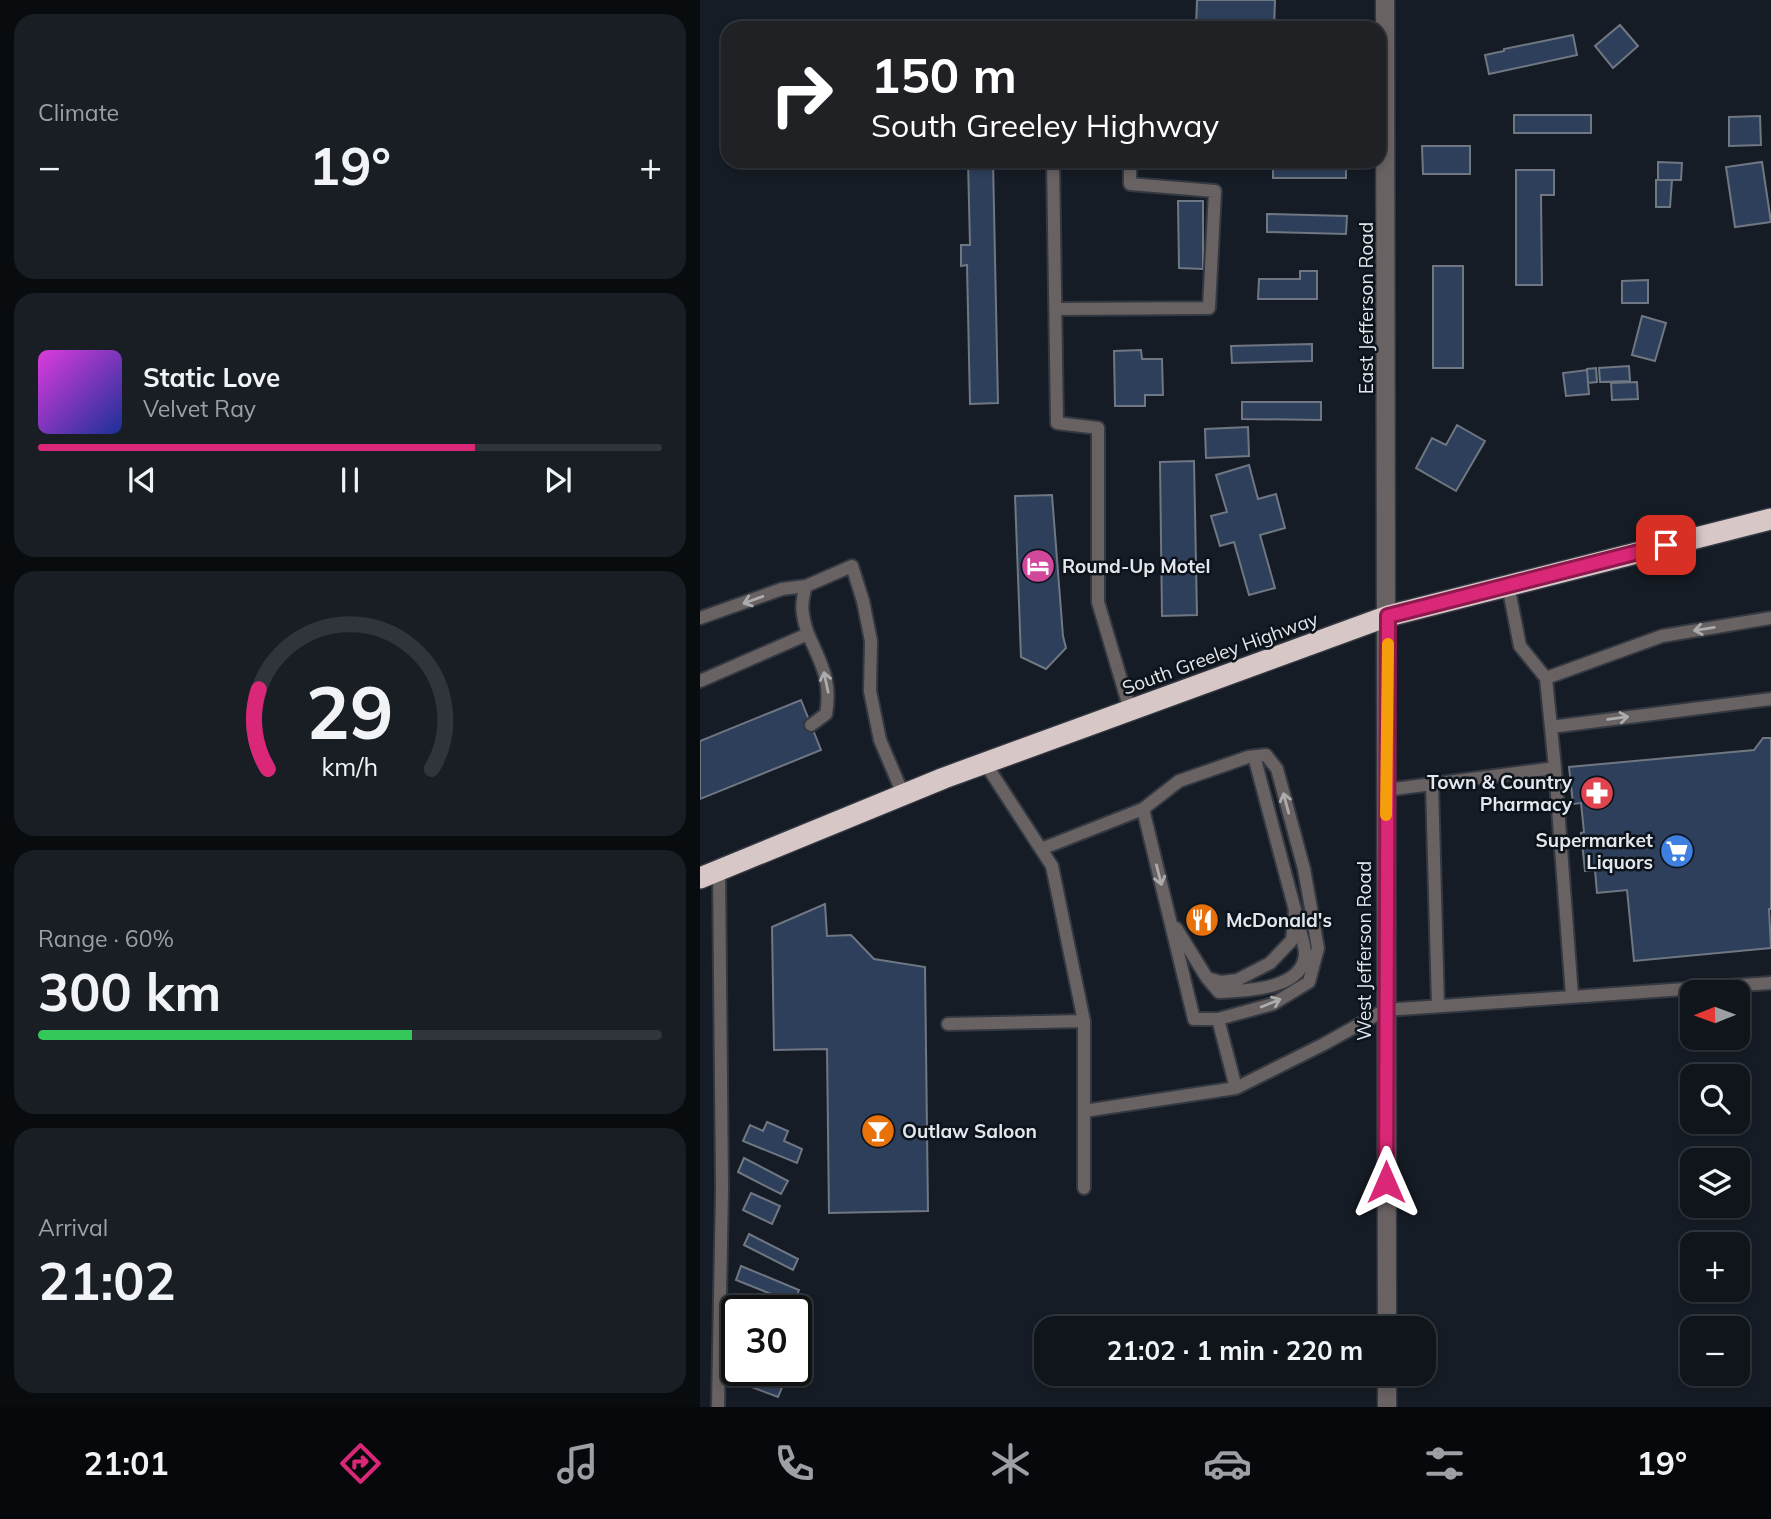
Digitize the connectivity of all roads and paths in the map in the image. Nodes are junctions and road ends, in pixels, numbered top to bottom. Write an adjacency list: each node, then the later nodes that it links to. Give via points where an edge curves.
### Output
1 (1385, 0): 2 (street, East Jefferson Road)
2 (1385, 21)
3 (1054, 168): 6 (lane)
4 (1129, 168): 6 (lane, via 1130,184 1216,191 1209,308)
5 (1386, 168): 10 (street, East Jefferson Road)
6 (1056, 309): 17 (lane, via 1057,423 1098,428 1098,602)
7 (1771, 519): 8 (highway, South Greeley Highway)
8 (1508, 585): 10 (highway, South Greeley Highway); 14 (lane, via 1520,646)
9 (806, 586): 11 (lane, one-way to 11, via 782,589); 13 (lane, via 801,602); 25 (lane, via 852,566 871,640 870,691 880,740)
10 (1388, 616): 17 (highway, South Greeley Highway); 24 (street, West Jefferson Road)
11 (700, 618)
12 (1771, 618): 14 (lane, one-way to 14, via 1662,636)
13 (808, 634): 15 (lane); 18 (lane, one-way to 13, via 826,714 829,696 827,678)
14 (1546, 678): 19 (lane)
15 (700, 681)
16 (1771, 699): 19 (lane, one-way to 16)
17 (1130, 710): 21 (highway, South Greeley Highway)
18 (811, 725)
19 (1551, 727): 22 (lane)
20 (1254, 756): 26 (lane, via 1179,781); 29 (lane); 36 (lane, one-way to 20, via 1273,1004 1309,982 1318,948 1304,869 1277,769 1266,755)
21 (985, 763): 25 (highway, South Greeley Highway); 27 (lane)
22 (1555, 768): 23 (lane); 33 (lane)
23 (1432, 784): 24 (lane); 34 (lane)
24 (1387, 790): 35 (street, West Jefferson Road)
25 (903, 794): 28 (highway, South Greeley Highway)
26 (1143, 808): 27 (lane); 30 (lane, one-way to 30)
27 (1041, 849): 37 (lane, via 1052,866)
28 (710, 873): 44 (lane, via 722,1188)
29 (1295, 910): 31 (lane, via 1292,940 1270,962 1237,980); 31 (lane, via 1305,953 1287,980 1260,991 1219,992)
30 (1170, 919): 31 (lane); 36 (lane, via 1194,1019)
31 (1207, 978)
32 (1771, 983): 33 (lane)
33 (1572, 996): 34 (lane)
34 (1438, 1006): 35 (lane)
35 (1385, 1010): 39 (lane); 42 (street, West Jefferson Road)
36 (1218, 1019): 39 (lane)
37 (1084, 1021): 38 (lane); 40 (lane)
38 (947, 1024)
39 (1236, 1088): 40 (lane)
40 (1084, 1111): 41 (lane)
41 (1084, 1188)
42 (1387, 1316)
43 (1387, 1386): 45 (street)
44 (718, 1407)
45 (1387, 1407)

